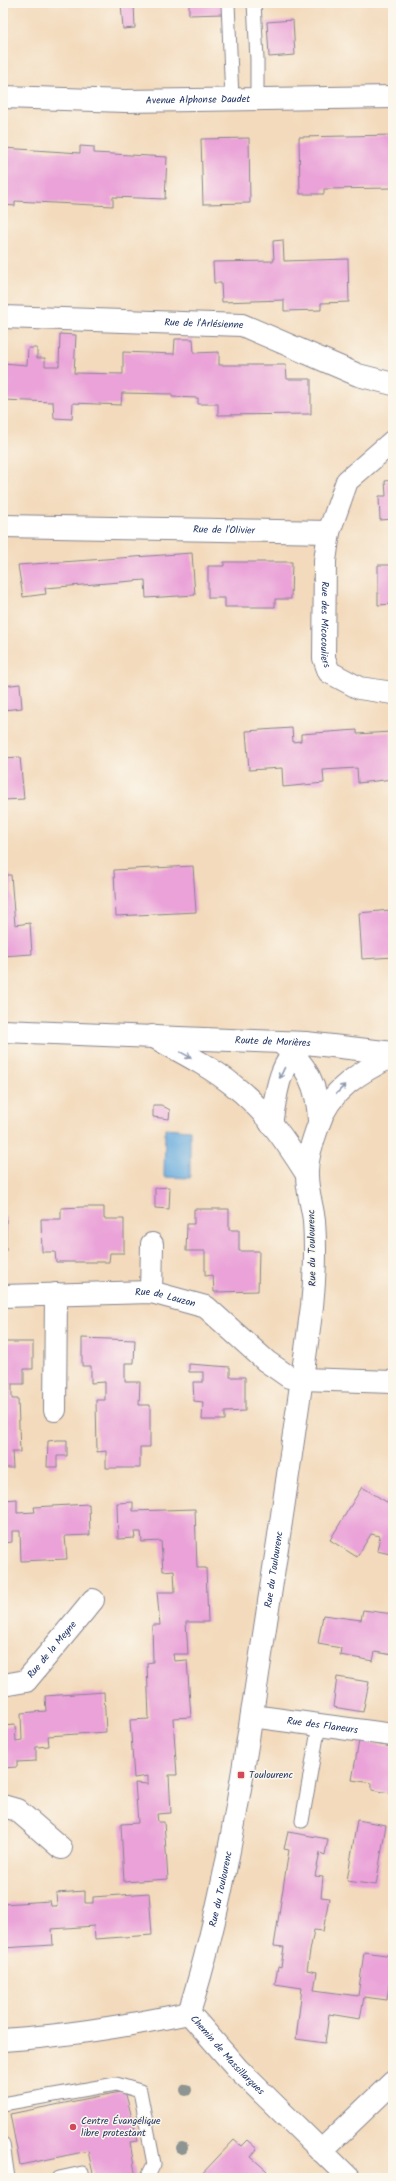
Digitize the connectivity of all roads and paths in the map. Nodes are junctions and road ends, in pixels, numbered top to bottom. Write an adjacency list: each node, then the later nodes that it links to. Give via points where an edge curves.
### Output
1 (228, 3): 6 (lane)
2 (254, 3): 5 (lane)
3 (3, 97): 6 (street, Avenue Alphonse Daudet, via 118,101)
4 (393, 97): 5 (street, Avenue Alphonse Daudet)
5 (256, 99): 6 (street, Avenue Alphonse Daudet)
6 (232, 100)
7 (3, 316): 8 (street, Rue de l'Arlésienne, via 242,325 358,375)
8 (393, 384)
9 (393, 441): 11 (street, via 347,481)
10 (3, 526): 11 (street, Rue de l'Olivier)
11 (329, 532): 12 (street, Rue des Micocouliers, via 324,561 324,658 329,672 359,688)
12 (393, 694)
13 (3, 1031): 14 (street, Route de Morières)
14 (152, 1036): 15 (street, Route de Morières); 18 (street, Route de Morières, one-way to 18, via 233,1084)
15 (293, 1046): 16 (street, Route de Morières); 17 (street, Rue du Toulourenc, via 313,1084 318,1102); 18 (street, one-way to 18, via 280,1075)
16 (393, 1055): 17 (street, Rue du Toulourenc, one-way to 16, via 338,1090 360,1072)
17 (319, 1122): 19 (street, Rue du Toulourenc)
18 (271, 1124): 19 (street, Route de Morières)
19 (306, 1173): 24 (street, Rue du Toulourenc, via 314,1219 315,1279)
20 (152, 1244): 21 (street)
21 (151, 1292): 22 (street, Rue de Lauzon); 24 (street, Rue de Lauzon, via 206,1307 266,1361 289,1376)
22 (56, 1294): 23 (street, Rue de Lauzon); 26 (street)
23 (3, 1296)
24 (302, 1379): 25 (street, Rue de Lauzon); 29 (street, Rue du Toulourenc)
25 (393, 1382)
26 (55, 1410)
27 (93, 1600): 28 (street, Rue de la Meyne, via 26,1681)
28 (3, 1685)
29 (252, 1716): 30 (street, Rue des Flaneurs); 35 (street, Rue du Toulourenc, via 209,1950)
30 (319, 1725): 31 (street, Rue des Flaneurs); 33 (lane)
31 (393, 1735)
32 (3, 1806): 34 (street, via 17,1810)
33 (302, 1821)
34 (60, 1848)
35 (189, 2013): 36 (street, Chemin de Massillargues, via 110,2028); 40 (street, Chemin de Massillargues, via 237,2068)
36 (3, 2040)
37 (393, 2082): 40 (street)
38 (3, 2104): 44 (lane, via 116,2084 140,2091 154,2164)
39 (3, 2144): 41 (lane)
40 (321, 2151): 45 (street, Chemin de Massillargues)
41 (8, 2178)
42 (58, 2178): 43 (lane, via 82,2173)
43 (83, 2178)
44 (147, 2178)
45 (348, 2178)

